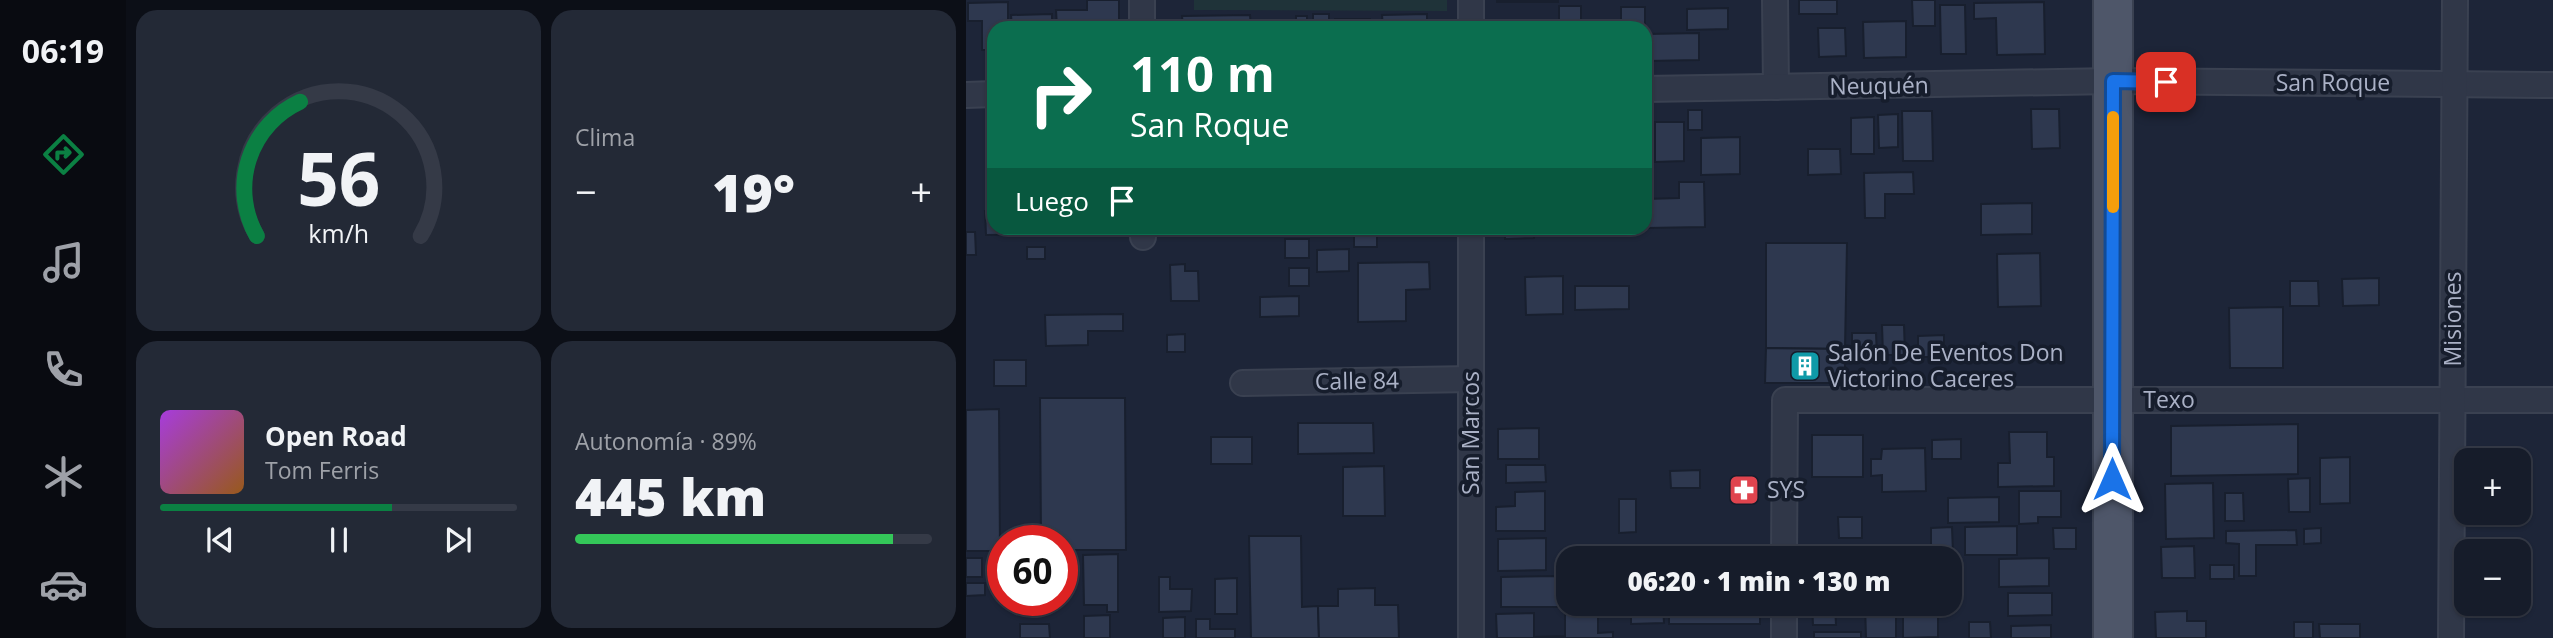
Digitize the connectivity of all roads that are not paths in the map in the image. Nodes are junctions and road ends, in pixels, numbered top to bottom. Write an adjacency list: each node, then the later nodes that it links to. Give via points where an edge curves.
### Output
1 (1142, 0): 6 (street)
2 (1471, 0): 7 (street)
3 (1775, 0): 11 (street)
4 (2113, 0): 8 (main road)
5 (2455, 0): 9 (street, Misiones)
6 (1142, 21)
7 (1471, 21)
8 (2113, 81): 9 (street, San Roque); 11 (street, Neuquén); 18 (main road)
9 (2454, 84): 10 (street, San Roque); 19 (street, Misiones)
10 (2553, 85)
11 (1776, 88): 12 (street, Neuquén)
12 (1652, 89)
13 (987, 94): 14 (street)
14 (966, 95)
15 (1471, 235): 16 (street, San Marcos)
16 (1471, 379): 17 (street, Calle 84); 23 (street, San Marcos)
17 (1243, 383)
18 (2112, 400): 19 (street, Texo); 21 (street, Texo, via 1785,400); 25 (main road)
19 (2452, 400): 20 (street, Texo); 26 (street, Misiones)
20 (2553, 400)
21 (1784, 546)
22 (1784, 616): 24 (street)
23 (1471, 638)
24 (1784, 638)
25 (2113, 638)
26 (2451, 638)

